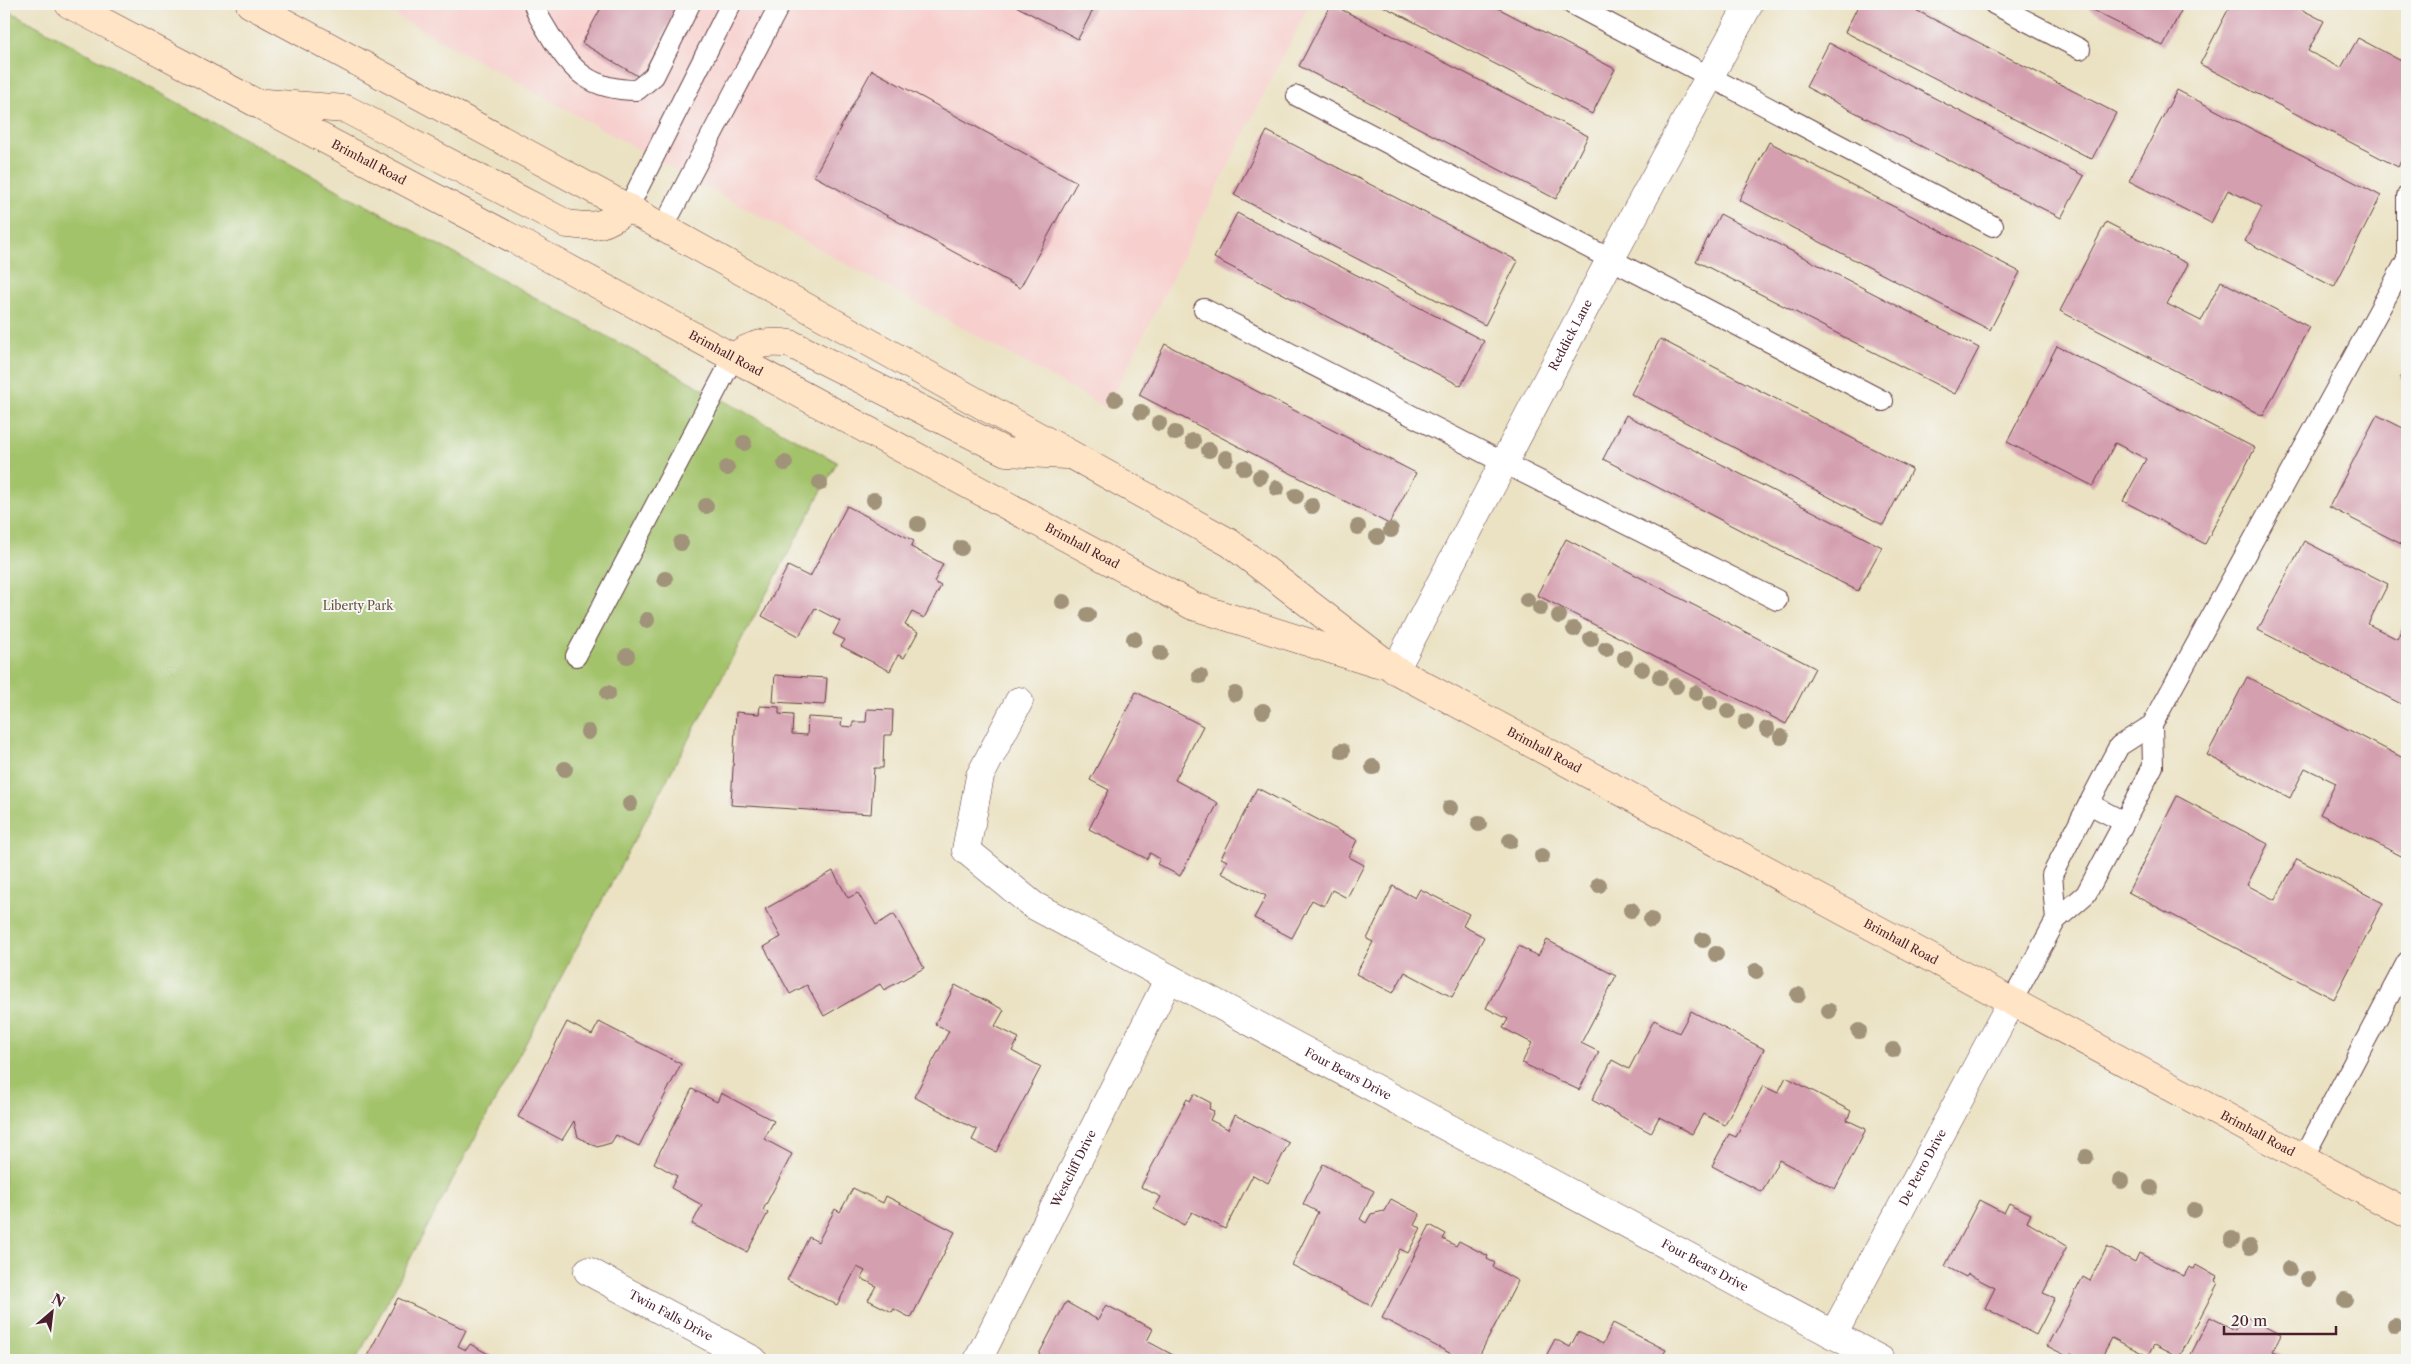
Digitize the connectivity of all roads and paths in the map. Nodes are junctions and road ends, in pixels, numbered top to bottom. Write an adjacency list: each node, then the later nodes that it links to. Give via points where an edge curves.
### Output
1 (69, 4): 13 (street, Brimhall Road)
2 (250, 4): 15 (street, Brimhall Road)
3 (534, 4): 4 (lane, via 570,65 591,82 614,90 637,90 654,76)
4 (690, 4)
5 (731, 4): 15 (lane)
6 (780, 4): 17 (lane)
7 (1572, 4): 11 (lane)
8 (1749, 4): 11 (street, Reddick Lane)
9 (1994, 4): 10 (lane)
10 (2080, 50)
11 (1710, 76): 16 (lane); 18 (street, Reddick Lane)
12 (1297, 96): 18 (lane)
13 (255, 102): 15 (street, via 346,109 567,224 585,227 604,225); 21 (street, Brimhall Road)
14 (2407, 196): 19 (lane)
15 (628, 208): 17 (street, Brimhall Road)
16 (1993, 226)
17 (663, 228): 23 (street, Brimhall Road)
18 (1610, 260): 22 (lane); 24 (street, Reddick Lane)
19 (2407, 261): 29 (lane)
20 (1204, 309): 24 (lane)
21 (733, 358): 23 (street, via 753,346 772,342 791,344 1006,452); 26 (lane); 27 (street, Brimhall Road, via 1193,606)
22 (1883, 401)
23 (1073, 456): 27 (street, Brimhall Road, via 1230,543)
24 (1504, 463): 25 (lane); 27 (street, Reddick Lane)
25 (1777, 600)
26 (576, 656)
27 (1396, 670): 35 (street, Brimhall Road)
28 (1020, 701): 34 (street, Four Bears Drive, via 980,776 966,850 1033,905)
29 (2152, 726): 30 (lane, via 2119,746); 31 (lane, via 2153,766)
30 (2089, 804): 31 (lane); 32 (lane, via 2052,875)
31 (2124, 822): 32 (lane, via 2086,894)
32 (2056, 920): 35 (lane)
33 (2407, 962): 36 (lane)
34 (1169, 978): 39 (street, Four Bears Drive); 41 (street, Westcliff Drive)
35 (2012, 1001): 36 (street, Brimhall Road); 39 (street, De Petro Drive)
36 (2303, 1158): 37 (street, Brimhall Road)
37 (2407, 1214)
38 (588, 1271): 40 (street, Twin Falls Drive)
39 (1833, 1335): 42 (street, Four Bears Drive)
40 (753, 1360)
41 (978, 1360)
42 (1881, 1360)

